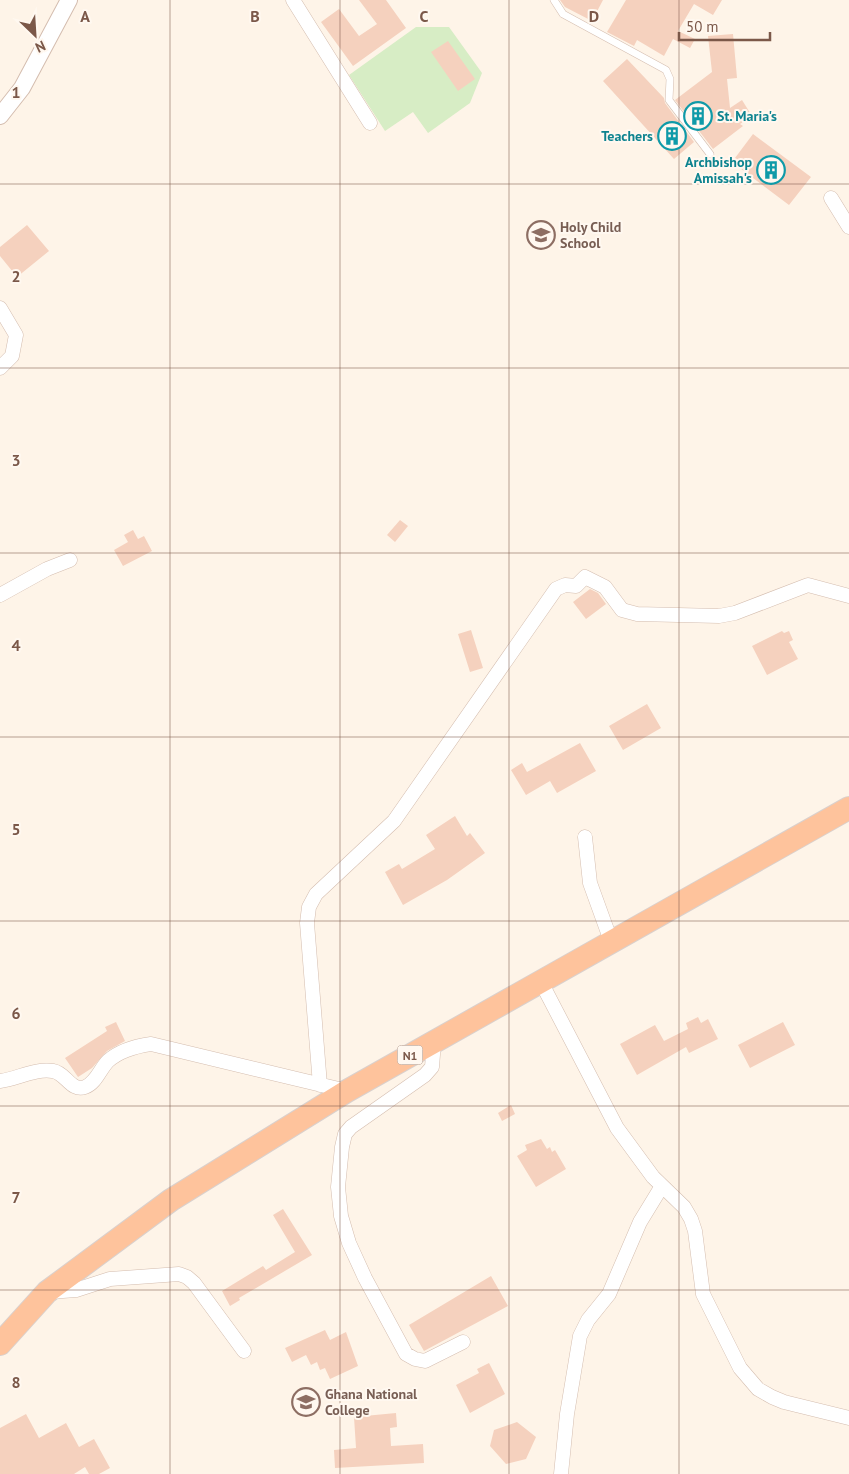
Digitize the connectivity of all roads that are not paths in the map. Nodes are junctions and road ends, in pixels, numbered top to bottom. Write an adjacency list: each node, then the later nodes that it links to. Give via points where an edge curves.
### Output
1 (69, 0): 4 (street, via 22,88)
2 (293, 0): 5 (street)
3 (554, 0): 6 (lane, via 563,14 666,70 670,80 669,100)
4 (0, 116)
5 (370, 123)
6 (710, 154)
7 (831, 198): 8 (street)
8 (849, 227)
9 (0, 308): 10 (street, via 16,335 12,356)
10 (0, 368)
11 (70, 560): 12 (street)
12 (0, 595)
13 (849, 596): 20 (street, via 808,585 719,616 637,614 622,610 605,587 585,577 576,586 565,585 556,589 394,821 316,894 309,907 307,923)
14 (849, 808): 16 (highway, N1)
15 (585, 838): 16 (street, via 590,883)
16 (612, 941): 17 (highway, N1)
17 (541, 982): 18 (highway, N1); 22 (street, via 617,1128)
18 (434, 1042): 21 (highway, N1); 24 (street, via 432,1067 426,1075 345,1134 338,1187 341,1216 349,1243 406,1354 426,1361)
19 (0, 1081): 20 (street, via 54,1071 75,1088 84,1088 109,1061 140,1045 151,1044)
20 (320, 1085): 21 (street)
21 (347, 1091): 23 (highway, N1, via 171,1200)
22 (662, 1186): 27 (street, via 684,1207 691,1219 703,1294 740,1368 758,1389 772,1397); 28 (street, via 640,1222 609,1294 588,1320 580,1336)
23 (47, 1292): 25 (highway, N1); 26 (street, via 76,1290 110,1279 179,1274 194,1283)
24 (463, 1342)
25 (0, 1344)
26 (244, 1351)
27 (849, 1418)
28 (561, 1474)

